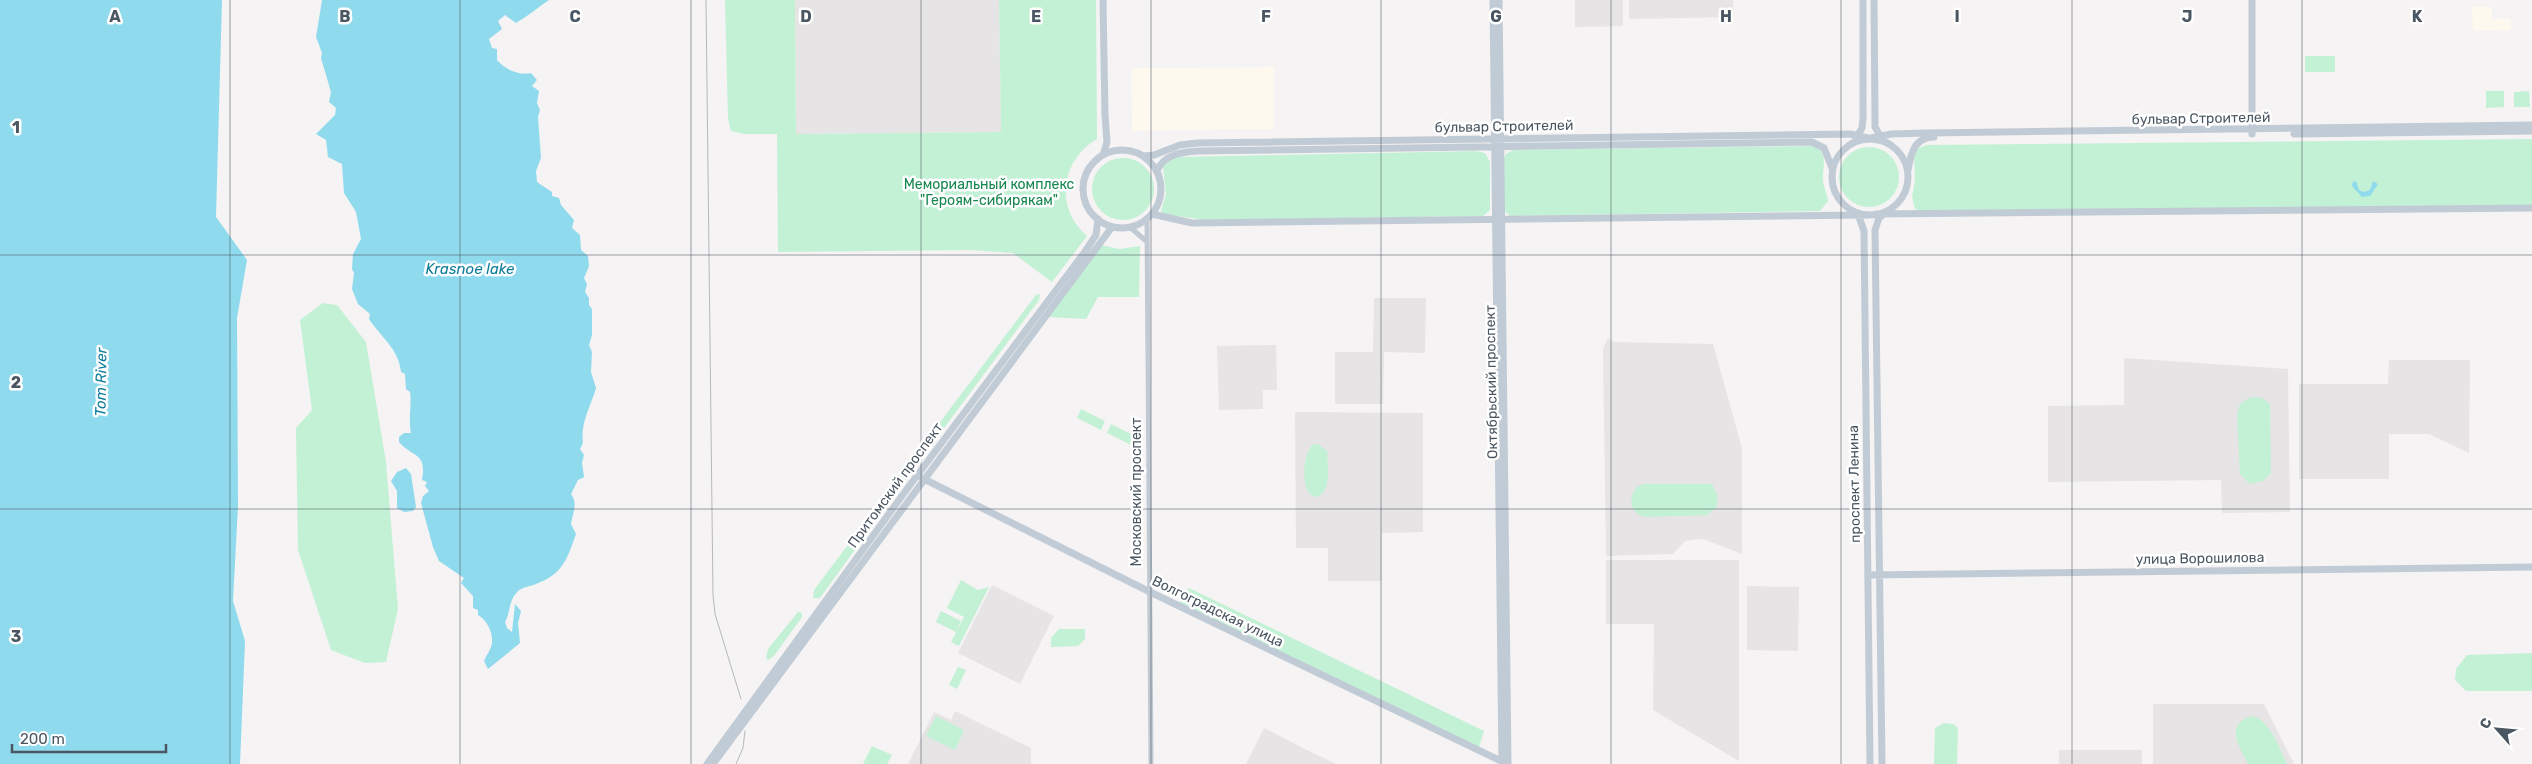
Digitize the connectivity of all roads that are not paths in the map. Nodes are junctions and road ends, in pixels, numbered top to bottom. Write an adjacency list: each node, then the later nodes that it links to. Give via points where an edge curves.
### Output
1 (1103, 0): 10 (main road)
2 (1493, 0): 13 (main road, Октябрьский проспект)
3 (1499, 0): 13 (main road, Октябрьский проспект)
4 (1863, 0): 11 (main road, via 1863,118)
5 (1874, 0): 12 (main road, via 1875,118)
6 (2252, 0): 9 (main road)
7 (2532, 125): 9 (main road, бульвар Строителей)
8 (2532, 131): 9 (main road, бульвар Строителей)
9 (2252, 132): 12 (main road, бульвар Строителей); 22 (main road, бульвар Строителей, via 1928,137 1915,146)
10 (1107, 134): 18 (main road); 19 (main road)
11 (1858, 135): 13 (main road, бульвар Строителей); 14 (main road, бульвар Строителей); 16 (main road)
12 (1879, 136): 14 (main road, бульвар Строителей); 15 (main road)
13 (1498, 138): 17 (main road, Октябрьский проспект); 20 (main road, бульвар Строителей, via 1198,143 1180,144)
14 (1869, 138): 15 (main road); 16 (main road)
15 (1887, 142): 22 (main road, via 1899,152)
16 (1851, 143): 21 (main road, via 1837,156)
17 (1498, 146): 21 (main road, бульвар Строителей, via 1812,142 1824,148); 23 (main road, бульвар Строителей, via 1193,152 1169,157); 29 (main road, Октябрьский проспект)
18 (1122, 150): 19 (main road); 20 (main road)
19 (1103, 155): 28 (main road, via 1092,165 1084,184 1086,204)
20 (1143, 156): 23 (main road)
21 (1832, 168): 26 (main road, via 1831,180 1840,202)
22 (1908, 170): 25 (main road, via 1906,191 1899,202)
23 (1157, 171): 27 (main road, via 1161,193)
24 (2532, 208): 25 (main road)
25 (1882, 213): 26 (main road); 37 (main road, проспект Ленина, via 1875,230)
26 (1861, 215): 29 (main road); 36 (main road, проспект Ленина, via 1864,231)
27 (1149, 217): 29 (main road, via 1192,223); 31 (main road); 32 (street, Московский проспект)
28 (1098, 219): 30 (main road); 33 (main road, Притомский проспект, via 1096,235 1084,253)
29 (1498, 221): 39 (main road, Октябрьский проспект)
30 (1112, 226): 31 (main road); 34 (main road, Притомский проспект)
31 (1130, 228): 32 (street)
32 (1146, 241): 38 (street, Московский проспект)
33 (918, 475): 34 (main road, Волгоградская улица); 40 (main road, Притомский проспект)
34 (925, 480): 38 (main road, Волгоградская улица); 41 (main road, Притомский проспект)
35 (2532, 567): 37 (main road, улица Ворошилова)
36 (1868, 575): 37 (main road, улица Ворошилова); 43 (main road, проспект Ленина)
37 (1880, 575): 44 (main road, проспект Ленина)
38 (1150, 592): 39 (main road, Волгоградская улица); 42 (street, Московский проспект)
39 (1506, 763)
40 (707, 764)
41 (713, 764)
42 (1151, 764)
43 (1870, 764)
44 (1882, 764)

